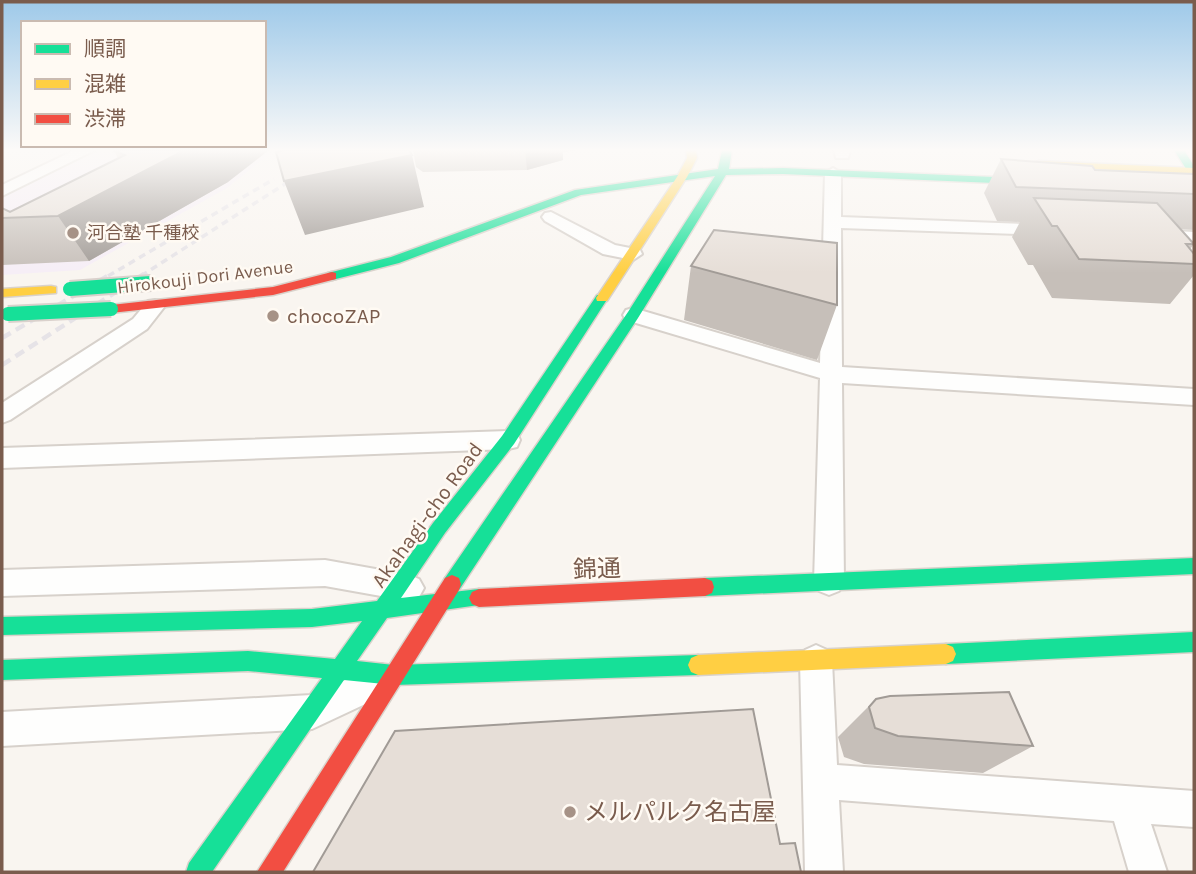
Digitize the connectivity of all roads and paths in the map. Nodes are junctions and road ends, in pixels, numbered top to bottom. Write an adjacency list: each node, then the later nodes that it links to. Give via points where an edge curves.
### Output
1 (587, 191): 13 (street, Hirokouji Dori Avenue, via 395,260 273,291)
2 (673, 191): 10 (street, Akahagi-cho Road)
3 (711, 191): 15 (street)
4 (836, 191): 6 (street)
5 (551, 217): 10 (street, via 610,250)
6 (832, 222): 7 (street); 16 (street)
7 (1073, 231)
8 (1140, 234): 9 (street)
9 (1194, 237)
10 (633, 254): 19 (street, Akahagi-cho Road)
11 (170, 281): 12 (street, Hirokouji Dori Avenue, bridge)
12 (2, 293)
13 (155, 306): 14 (street, Hirokouji Dori Avenue, bridge); 18 (street, via 140,324)
14 (5, 314)
15 (633, 316): 16 (street); 25 (street)
16 (832, 374): 17 (street); 22 (street)
17 (1194, 397)
18 (2, 414)
19 (508, 440): 20 (street); 24 (street, Akahagi-cho Road)
20 (2, 458)
21 (1194, 566): 22 (street, 錦通)
22 (830, 582): 25 (street, 錦通, via 508,595)
23 (2, 583): 24 (street, via 325,573)
24 (401, 585): 25 (street); 26 (street, Akahagi-cho Road)
25 (440, 602): 26 (street, 錦通); 32 (street)
26 (384, 608): 27 (street, 錦通, via 312,618); 31 (street, Akahagi-cho Road)
27 (2, 626)
28 (1194, 642): 29 (street)
29 (816, 661): 32 (street); 35 (street)
30 (2, 670): 31 (street, via 248,661)
31 (341, 670): 32 (street); 33 (street, Akahagi-cho Road)
32 (394, 675): 33 (street); 39 (street)
33 (312, 712): 34 (street); 38 (street, Akahagi-cho Road)
34 (2, 729)
35 (821, 781): 36 (street); 40 (street)
36 (1126, 802): 37 (street); 41 (street)
37 (1194, 808)
38 (198, 872)
39 (269, 872)
40 (824, 872)
41 (1148, 872)

